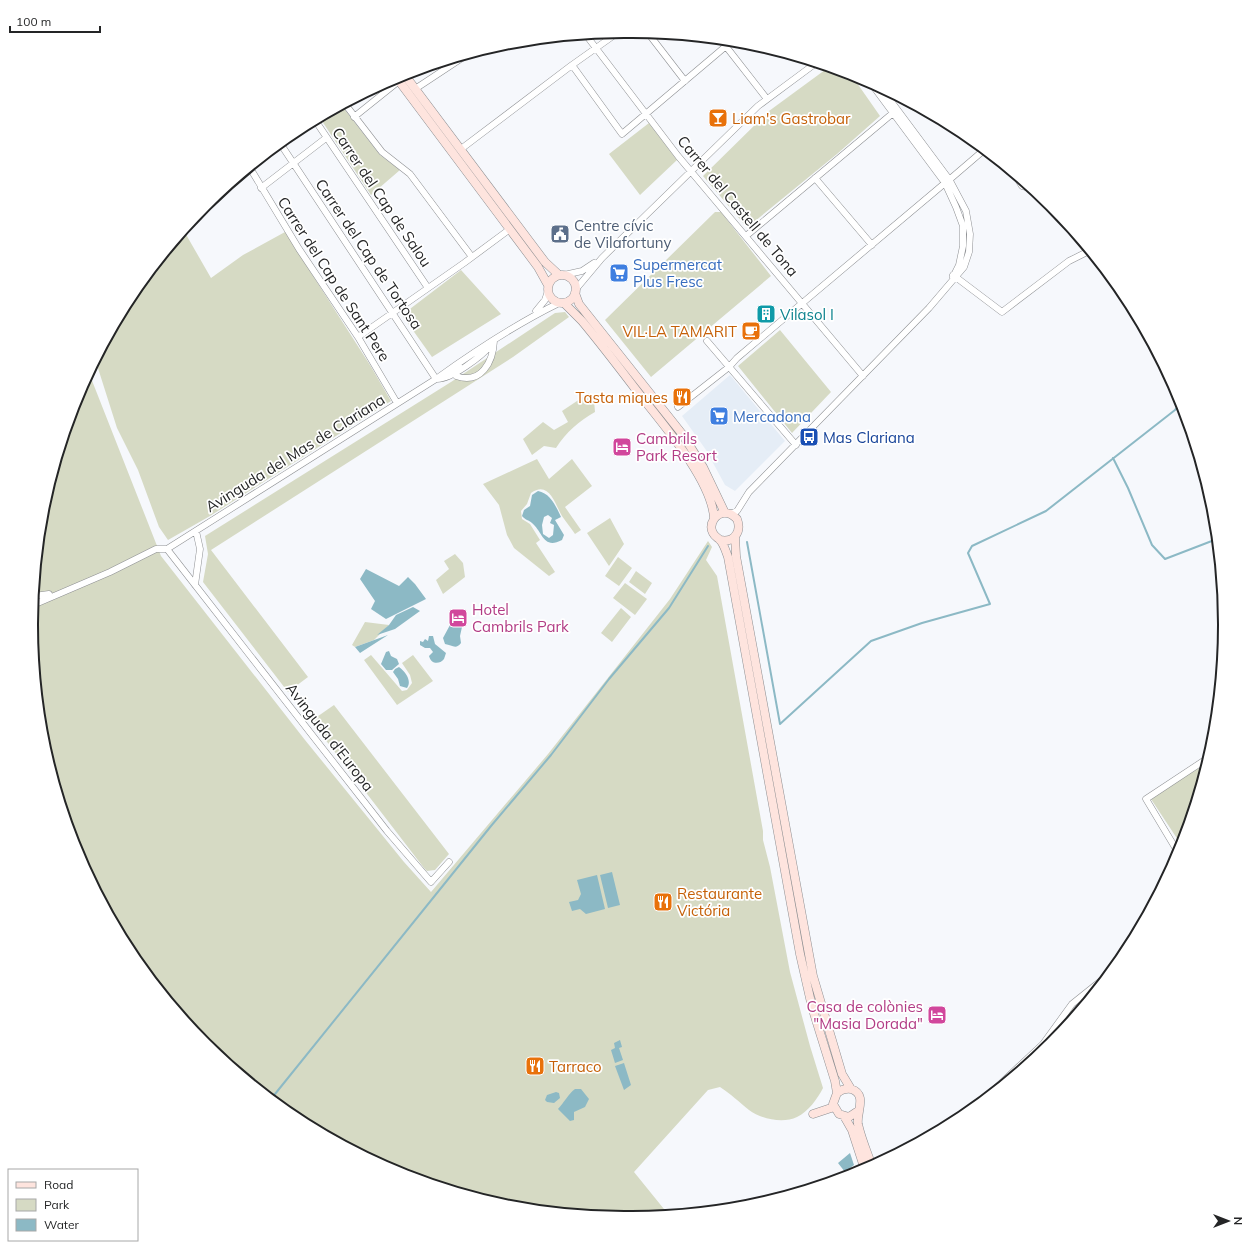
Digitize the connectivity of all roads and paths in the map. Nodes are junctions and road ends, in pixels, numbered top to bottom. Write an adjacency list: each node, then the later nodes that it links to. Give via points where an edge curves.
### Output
1 (611, 38): 5 (street)
2 (589, 39): 5 (street, Carrer del Castell de Tona)
3 (652, 39): 10 (street)
4 (726, 46): 10 (street); 16 (street)
5 (597, 49): 7 (street); 19 (street, Carrer del Castell de Tona)
6 (453, 64): 13 (street)
7 (572, 65): 19 (street, via 622,134); 24 (street)
8 (811, 66): 16 (street)
9 (404, 81): 13 (street)
10 (685, 81): 19 (street)
11 (403, 82): 32 (street)
12 (387, 88): 20 (street)
13 (415, 89): 24 (street)
14 (878, 92): 18 (street)
15 (887, 96): 30 (street)
16 (767, 99): 27 (street)
17 (348, 108): 20 (street)
18 (893, 113): 29 (street); 30 (street)
19 (646, 114): 27 (street, Carrer del Castell de Tona)
20 (354, 116): 36 (street, via 382,152 410,174)
21 (318, 125): 22 (street, Carrer del Cap de Salou)
22 (326, 138): 26 (street); 40 (street, Carrer del Cap de Salou)
23 (283, 148): 26 (street, Carrer del Cap de Tortosa)
24 (460, 149): 38 (street, via 545,262)
25 (980, 153): 30 (street)
26 (293, 164): 31 (street); 45 (street, Carrer del Cap de Tortosa)
27 (691, 171): 33 (street, Carrer del Castell de Tona); 37 (street)
28 (252, 172): 31 (street, Carrer del Cap de Sant Pere)
29 (815, 178): 33 (street); 34 (street)
30 (947, 182): 34 (street); 39 (street, via 966,211 970,234 969,252 964,267)
31 (261, 188): 47 (street, Carrer del Cap de Sant Pere)
32 (510, 229): 36 (street); 41 (street, via 544,275)
33 (746, 236): 44 (street, Carrer del Castell de Tona)
34 (872, 245): 44 (street)
35 (1085, 253): 39 (street, via 1069,261 1002,312)
36 (472, 257): 40 (street)
37 (602, 258): 38 (street, via 582,271); 42 (street)
38 (561, 275): 41 (street, via 551,280); 42 (street, via 573,280)
39 (955, 276): 53 (street, via 948,287)
40 (428, 288): 45 (street)
41 (548, 288): 43 (street, via 551,299); 46 (street, Avinguda del Mas de Clariana, via 541,306)
42 (576, 291): 43 (street, via 571,300); 59 (street, via 580,304 683,435)
43 (562, 303): 46 (street, Avinguda del Mas de Clariana); 60 (street, via 582,321 676,440 696,470 713,508)
44 (802, 303): 51 (street); 53 (street, Carrer del Castell de Tona)
45 (393, 312): 47 (street); 54 (street, Carrer del Cap de Tortosa)
46 (531, 317): 48 (street, Avinguda del Mas de Clariana)
47 (358, 337): 55 (street, Carrer del Cap de Sant Pere)
48 (494, 341): 50 (street, Avinguda del Mas de Clariana); 52 (street, Avinguda del Mas de Clariana, via 487,350); 52 (street, Avinguda del Mas de Clariana, via 493,356 484,369 470,377 461,378)
49 (707, 341): 51 (street)
50 (476, 351): 52 (street, Avinguda del Mas de Clariana, via 471,359 454,370); 54 (street, Avinguda del Mas de Clariana)
51 (729, 367): 56 (street); 57 (street)
52 (455, 373): 54 (street, Avinguda del Mas de Clariana, via 444,379)
53 (863, 376): 57 (street)
54 (436, 379): 55 (street, Avinguda del Mas de Clariana)
55 (397, 404): 62 (street, Avinguda del Mas de Clariana)
56 (678, 407)
57 (796, 445): 58 (street, via 750,492)
58 (742, 504): 59 (street, via 734,513); 61 (street)
59 (727, 513): 60 (street, via 719,514); 61 (street, via 735,517)
60 (714, 519): 64 (street, via 712,531)
61 (739, 525): 63 (street)
62 (196, 531): 65 (street, Avinguda del Mas de Clariana); 67 (street, via 200,549)
63 (735, 536): 64 (street, via 730,540); 77 (street, via 736,556 808,950 830,1039 842,1074)
64 (720, 540): 78 (street, via 728,557 800,954 812,1007 835,1081)
65 (167, 549): 66 (street, Avinguda d'Europa); 69 (street, Avinguda del Mas de Clariana, via 156,549)
66 (183, 568): 67 (street, via 194,572); 68 (street, Avinguda d'Europa)
67 (198, 569): 68 (street)
68 (195, 585): 74 (street, Avinguda d'Europa, via 387,832 431,882)
69 (59, 593): 70 (street); 71 (street)
70 (39, 595)
71 (39, 602)
72 (1201, 762): 73 (street, via 1146,799)
73 (1174, 846)
74 (449, 862)
75 (1091, 988): 76 (street, via 1072,1004)
76 (1049, 1036)
77 (851, 1089): 78 (street); 80 (street, via 860,1097 861,1106)
78 (836, 1093): 79 (street)
79 (834, 1107): 81 (street); 82 (street, via 836,1112)
80 (858, 1111): 82 (street, via 852,1116); 83 (street, via 859,1128)
81 (813, 1114)
82 (844, 1116): 84 (street, via 852,1130)
83 (870, 1160)
84 (863, 1163)

